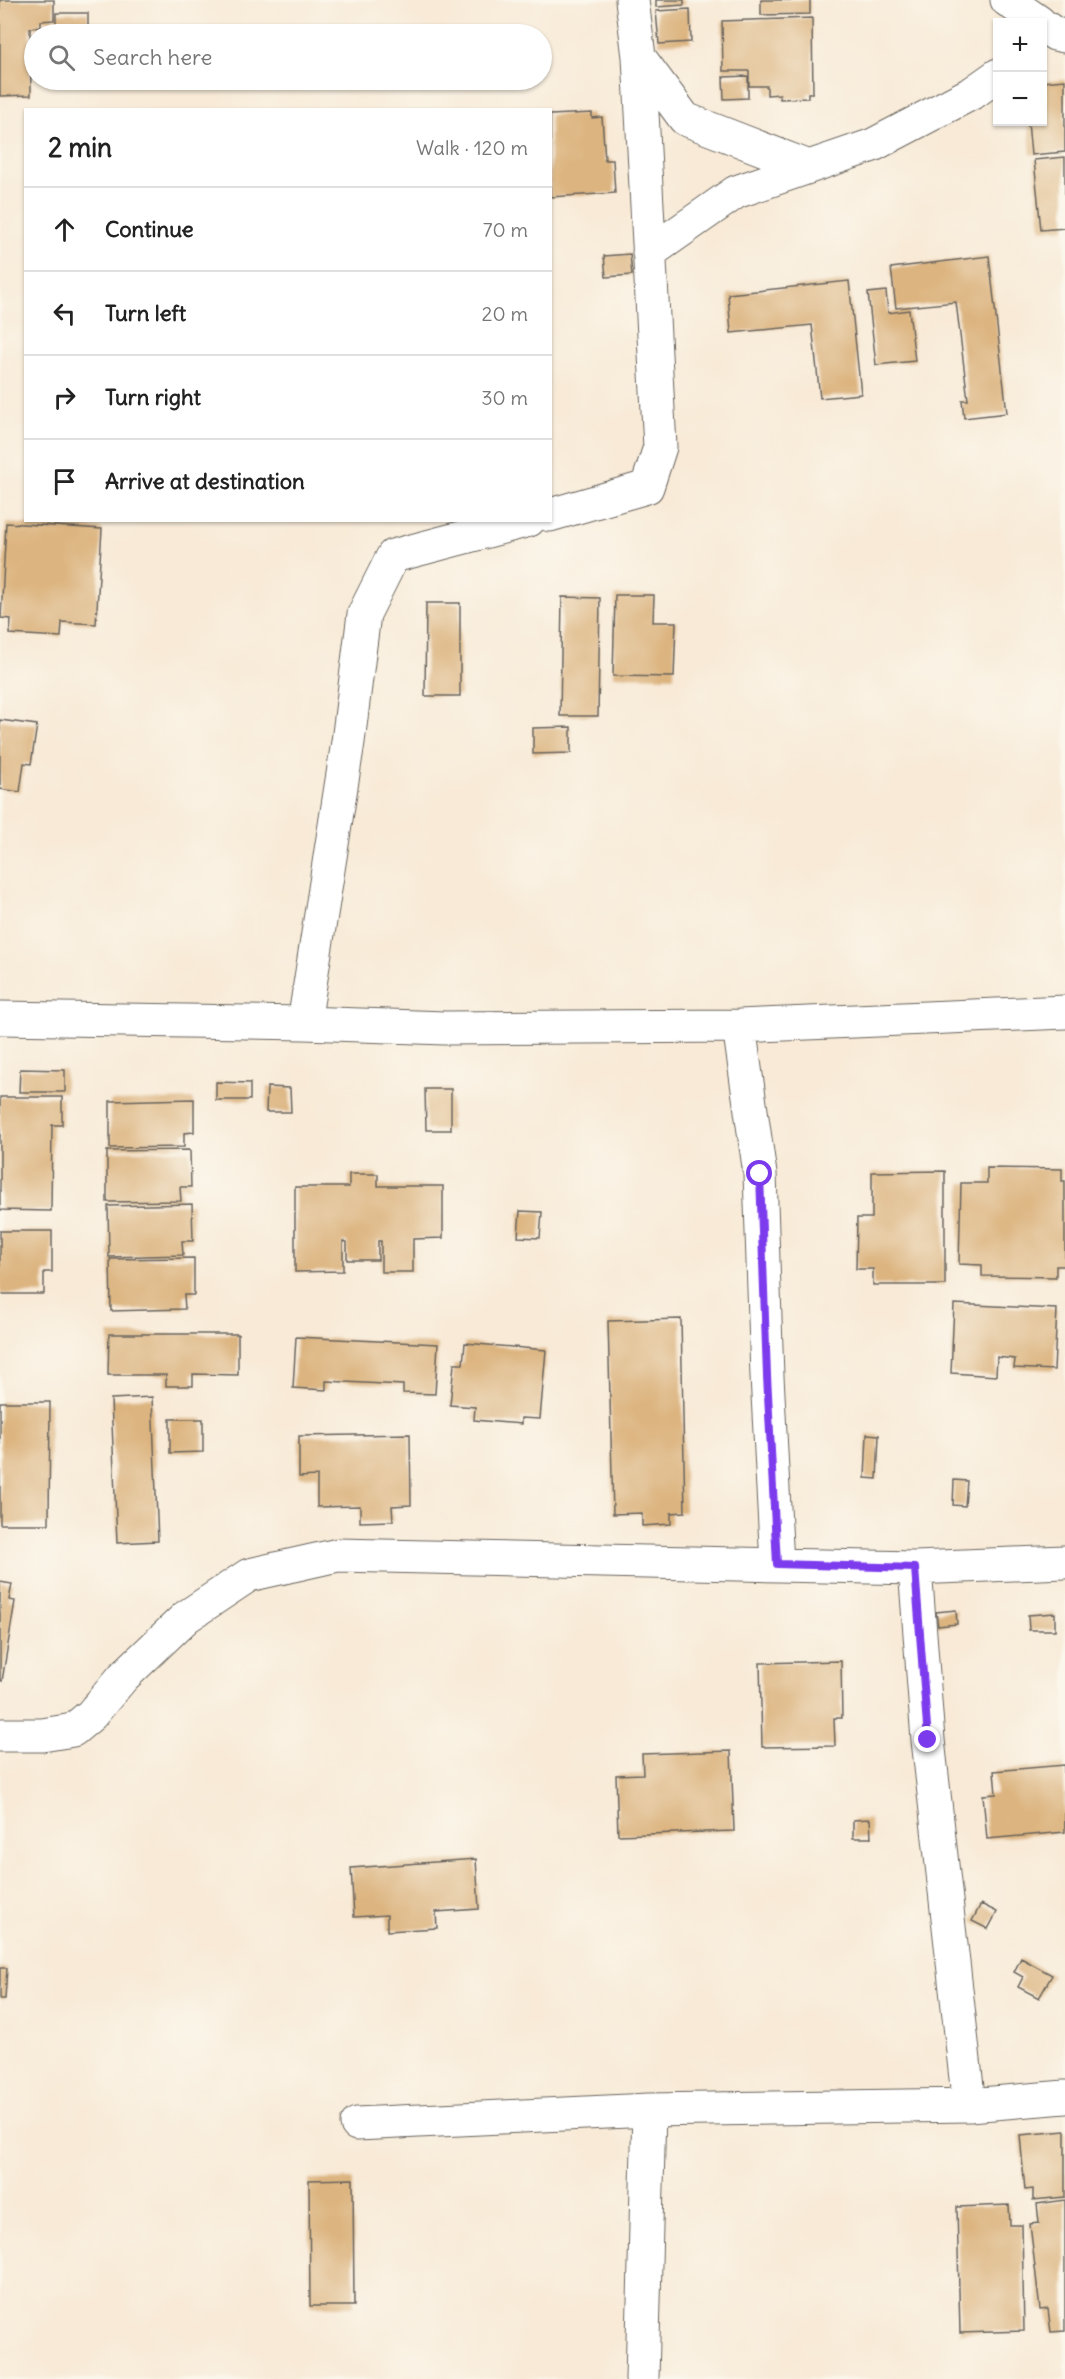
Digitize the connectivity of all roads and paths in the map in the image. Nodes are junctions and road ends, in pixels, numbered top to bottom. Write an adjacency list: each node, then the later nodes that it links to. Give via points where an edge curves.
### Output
1 (632, 0): 4 (street)
2 (1007, 0): 3 (street)
3 (1049, 32)
4 (639, 57): 6 (street, via 685,119); 7 (street)
5 (993, 79): 6 (street, via 873,145)
6 (809, 167): 7 (street, via 736,192)
7 (650, 253): 8 (street, via 660,447 647,487)
8 (552, 514)
9 (521, 522): 12 (street, via 393,556 364,614)
10 (1065, 1012): 13 (street)
11 (0, 1018): 12 (street)
12 (304, 1023): 13 (street, via 445,1028)
13 (739, 1026): 15 (street, via 760,1174)
14 (1065, 1562): 16 (street)
15 (777, 1564): 16 (street); 17 (street, via 338,1555 249,1575 186,1617 73,1730)
16 (915, 1568): 19 (street, via 928,1740)
17 (0, 1735)
18 (1065, 2097): 19 (street)
19 (969, 2105): 20 (street)
20 (649, 2110): 21 (street); 22 (street)
21 (357, 2124)
22 (642, 2379)

